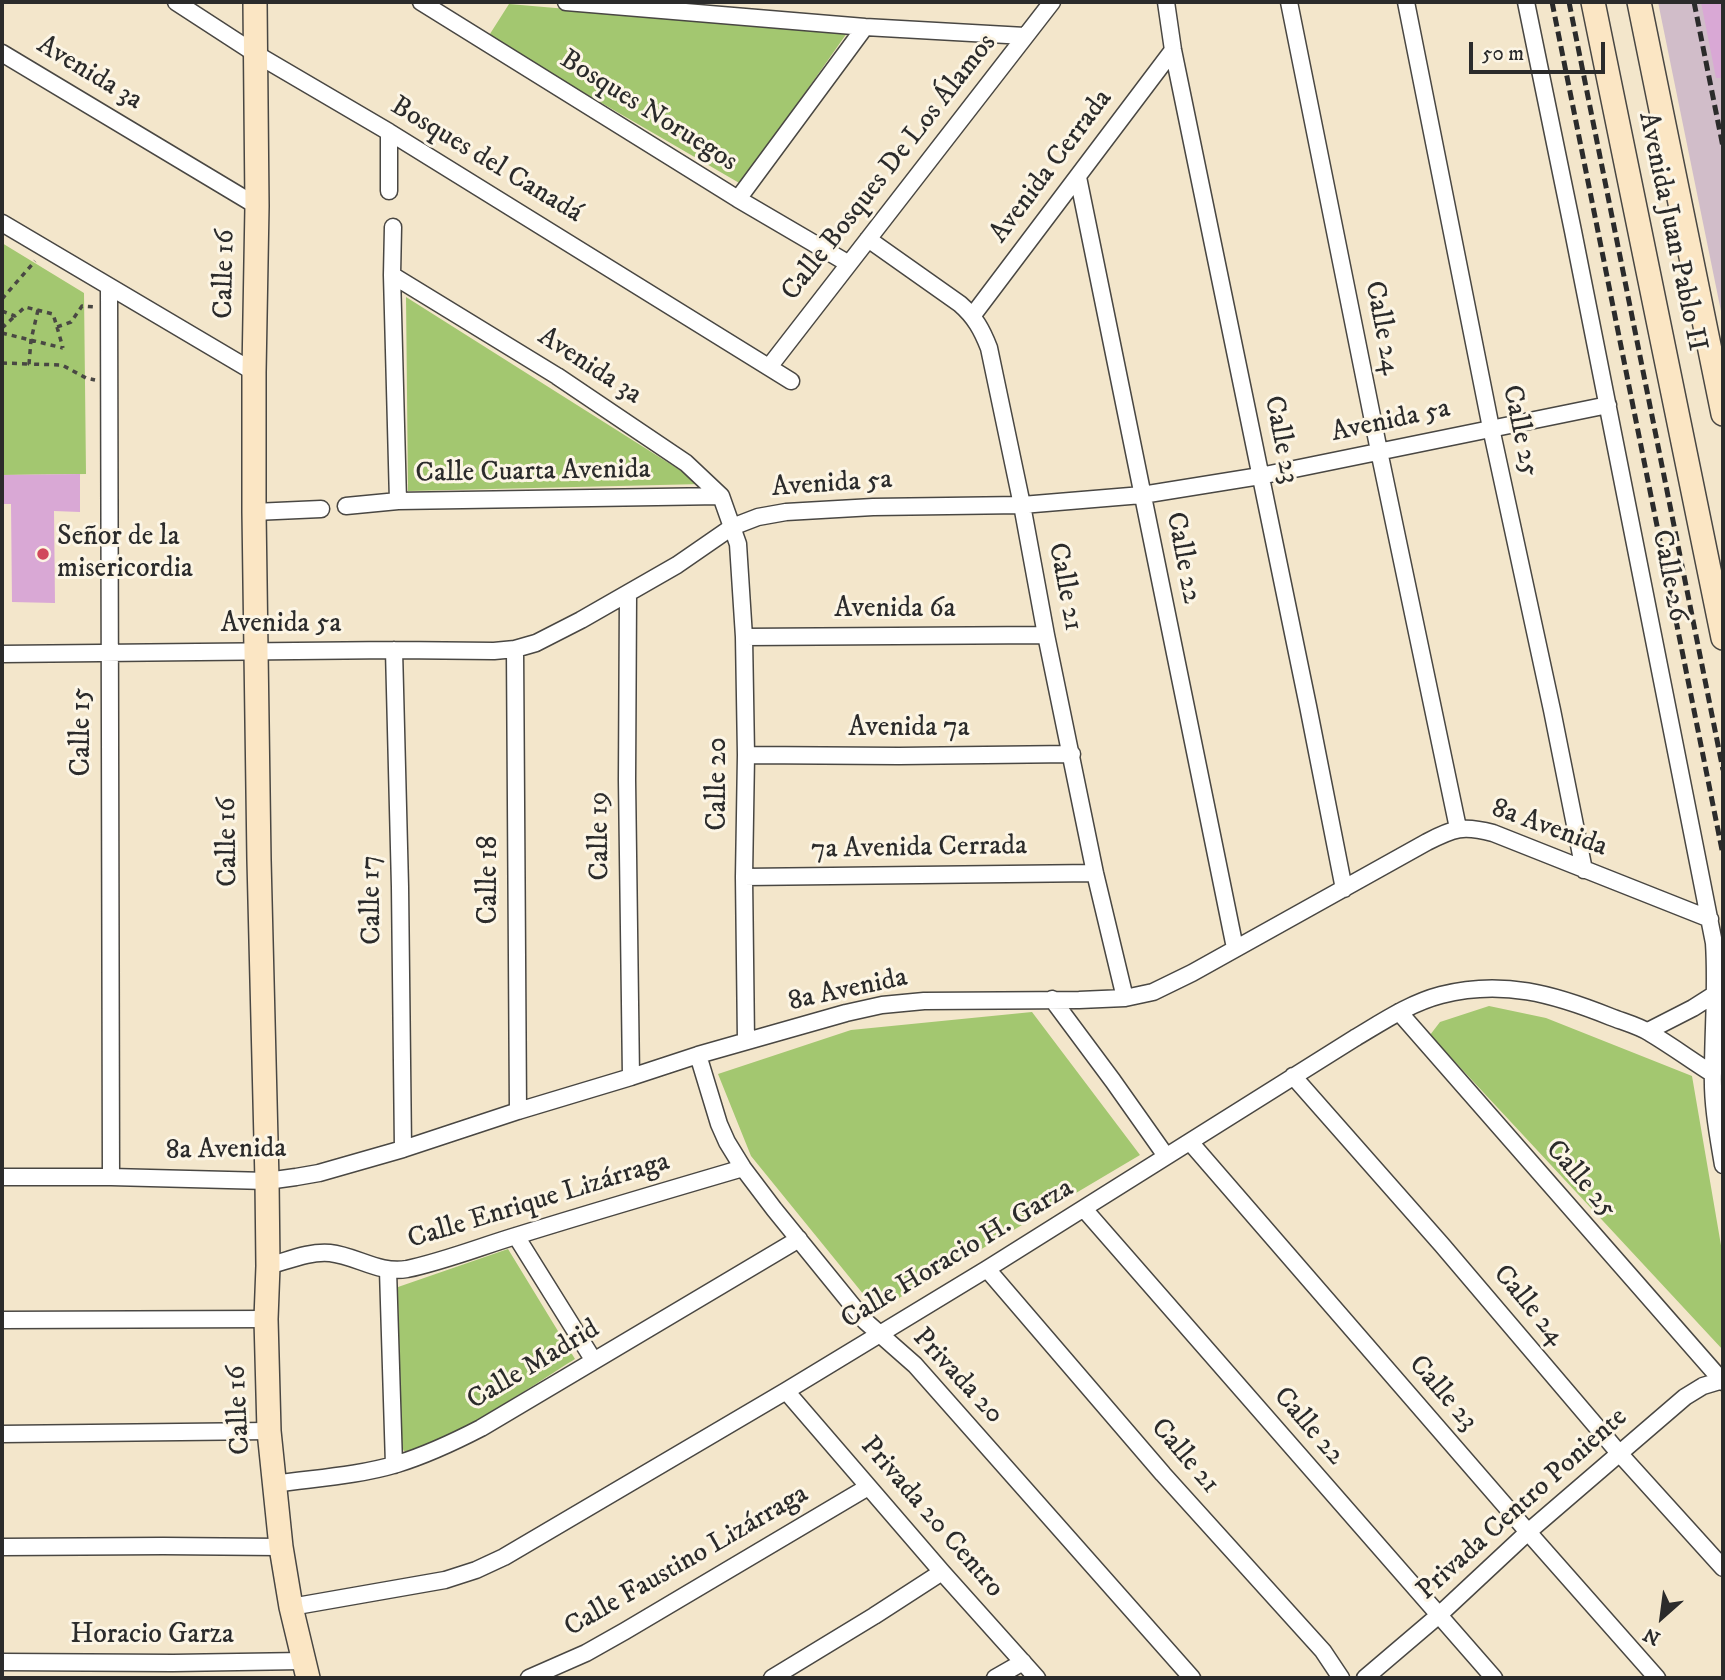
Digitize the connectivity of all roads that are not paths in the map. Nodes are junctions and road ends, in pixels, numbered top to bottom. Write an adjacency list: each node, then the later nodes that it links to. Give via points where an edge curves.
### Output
1 (176, 2): 17 (street, Bosques del Canadá)
2 (255, 2): 17 (street, Calle 16)
3 (421, 2): 21 (street, Bosques Noruegos)
4 (566, 2): 12 (street)
5 (1052, 2): 14 (street, Calle Bosques De Los Álamos)
6 (1167, 2): 15 (street, Calle 23)
7 (1289, 2): 36 (street, Calle 24)
8 (1406, 2): 35 (street, Calle 25)
9 (1526, 2): 33 (street, Calle 26)
10 (1593, 2): 49 (street, Avenida Juan Pablo II)
11 (1639, 2): 34 (street, Avenida Juan Pablo II)
12 (680, 7): 13 (street)
13 (865, 27): 14 (street); 21 (street)
14 (1025, 36): 25 (street, Calle Bosques De Los Álamos)
15 (1173, 50): 19 (street, Avenida Cerrada); 37 (street, Calle 23)
16 (2, 53): 22 (street, Avenida 3a)
17 (256, 54): 18 (street, Bosques del Canadá); 22 (street, Calle 16)
18 (389, 132): 20 (street); 30 (street, Bosques del Canadá)
19 (1078, 177): 29 (street, Avenida Cerrada); 38 (street, Calle 22)
20 (389, 191)
21 (738, 199): 26 (street, Bosques Noruegos)
22 (257, 206): 31 (street, Calle 16)
23 (2, 223): 28 (street)
24 (393, 227): 27 (street)
25 (868, 239): 26 (street, Calle Bosques De Los Álamos); 29 (street, Calle 21)
26 (849, 264): 30 (street, Calle Bosques De Los Álamos)
27 (392, 275): 39 (street, Avenida 3a, via 589,397 687,463); 40 (street)
28 (109, 288): 31 (street); 53 (street, Calle 15)
29 (972, 315): 41 (street, Calle 21, via 989,348)
30 (769, 367): 32 (street, Bosques del Canadá)
31 (254, 372): 44 (street, Calle 16)
32 (791, 381)
33 (1608, 405): 35 (street, Avenida 5a); 62 (street, Calle 26)
34 (1723, 414)
35 (1491, 428): 36 (street, Avenida 5a); 58 (street, Calle 25)
36 (1379, 451): 37 (street, Avenida 5a); 57 (street, Calle 24)
37 (1260, 476): 38 (street, Avenida 5a); 61 (street, Calle 23)
38 (1142, 495): 41 (street, Avenida 5a); 63 (street, Calle 22)
39 (721, 496): 40 (street, Calle Cuarta Avenida); 45 (street, Avenida 3a)
40 (398, 501): 42 (street, Calle Cuarta Avenida)
41 (1022, 505): 45 (street, Avenida 5a, via 786,512); 47 (street, Calle 21)
42 (346, 506)
43 (321, 509): 44 (street)
44 (254, 512): 52 (street, Calle 16)
45 (733, 527): 46 (street, Avenida 5a); 48 (street, Calle 20)
46 (628, 594): 50 (street, Avenida 5a, via 536,643); 73 (street, Calle 19)
47 (1046, 635): 48 (street, Avenida 6a); 55 (street, Calle 21)
48 (744, 637): 56 (street, Calle 20)
49 (1723, 638)
50 (515, 649): 51 (street, Avenida 5a); 74 (street, Calle 18)
51 (394, 650): 52 (street, Avenida 5a); 76 (street, Calle 17)
52 (256, 651): 53 (street, Avenida 5a); 82 (street, Calle 16)
53 (109, 652): 54 (street, Avenida 5a); 80 (street, Calle 15)
54 (2, 654)
55 (1072, 754): 56 (street, Avenida 7a); 59 (street, Calle 21)
56 (746, 755): 60 (street, Calle 20)
57 (1458, 828): 58 (street, 8a Avenida, via 1493,833); 61 (street, 8a Avenida)
58 (1584, 870): 62 (street, 8a Avenida)
59 (1096, 873): 60 (street, 7a Avenida Cerrada); 65 (street, Calle 21)
60 (744, 877): 69 (street, Calle 20)
61 (1344, 889): 63 (street, 8a Avenida)
62 (1710, 919): 64 (street, Calle 26)
63 (1235, 948): 65 (street, 8a Avenida, via 1153,992)
64 (1715, 994): 68 (street); 71 (street, Calle 26)
65 (1125, 998): 66 (street, 8a Avenida)
66 (1052, 999): 69 (street, 8a Avenida, via 882,1005); 77 (street)
67 (1399, 1012): 68 (street, Calle Horacio H. Garza, via 1438,996 1475,988 1508,988 1558,998); 72 (street, Calle Horacio H. Garza); 93 (street, Calle 25)
68 (1648, 1031): 71 (street, Calle Horacio H. Garza)
69 (746, 1041): 70 (street, 8a Avenida)
70 (698, 1055): 73 (street, 8a Avenida); 79 (street, Privada 20, via 719,1124)
71 (1713, 1074): 78 (street, Calle 26)
72 (1293, 1076): 75 (street, Calle Horacio H. Garza); 97 (street, Calle 24)
73 (631, 1077): 74 (street, 8a Avenida)
74 (517, 1111): 76 (street, 8a Avenida)
75 (1190, 1142): 77 (street, Calle Horacio H. Garza); 101 (street, Calle 23)
76 (403, 1149): 82 (street, 8a Avenida, via 319,1173)
77 (1166, 1156): 83 (street, Calle Horacio H. Garza)
78 (1723, 1165)
79 (743, 1168): 84 (street, Calle Enrique Lizárraga); 85 (street, Privada 20)
80 (111, 1177): 81 (street, 8a Avenida); 82 (street, 8a Avenida)
81 (2, 1178)
82 (267, 1181): 86 (street, Calle 16)
83 (1084, 1209): 87 (street, Calle Horacio H. Garza); 107 (street, Calle 22)
84 (516, 1236): 88 (street, Calle Enrique Lizárraga, via 423,1265); 92 (street)
85 (799, 1239): 91 (street, Privada 20); 92 (street, Calle Madrid)
86 (268, 1266): 88 (street, Calle Enrique Lizárraga, via 327,1252); 89 (street, Calle 16)
87 (987, 1269): 91 (street, Calle Horacio H. Garza); 116 (street, Calle 21, via 1323,1651)
88 (388, 1270): 98 (street)
89 (266, 1319): 90 (street); 95 (street, Calle 16)
90 (2, 1320)
91 (878, 1335): 94 (street, Calle Horacio H. Garza); 115 (street, Privada 20, via 915,1365)
92 (594, 1361): 98 (street, Calle Madrid, via 481,1428)
93 (1722, 1381): 97 (street, Privada Centro Poniente, via 1685,1397)
94 (786, 1391): 100 (street, Privada 20 Centro); 106 (street, Calle Horacio H. Garza, via 476,1570 445,1580)
95 (269, 1431): 96 (street); 99 (street, Calle 16)
96 (2, 1434)
97 (1619, 1453): 101 (street, Privada Centro Poniente); 104 (street, Calle 24)
98 (394, 1465): 99 (street, Calle Madrid)
99 (274, 1483): 102 (street, Calle 16)
100 (868, 1487): 105 (street, Privada 20 Centro); 111 (street, Calle Faustino Lizárraga, via 586,1653)
101 (1528, 1532): 107 (street, Privada Centro Poniente); 119 (street, Calle 23)
102 (281, 1547): 103 (street); 106 (street, Calle 16)
103 (2, 1548)
104 (1723, 1568)
105 (942, 1572): 109 (street, Privada 20 Centro); 112 (street)
106 (291, 1607): 110 (street, Calle 16)
107 (1439, 1615): 117 (street, Privada Centro Poniente); 118 (street, Calle 22)
108 (2, 1662): 110 (street, Horacio Garza)
109 (1023, 1662): 113 (street); 114 (street, Privada 20 Centro)
110 (306, 1670)
111 (529, 1678)
112 (772, 1678)
113 (995, 1678)
114 (1037, 1678)
115 (1192, 1678)
116 (1341, 1678)
117 (1366, 1678)
118 (1494, 1678)
119 (1657, 1678)

